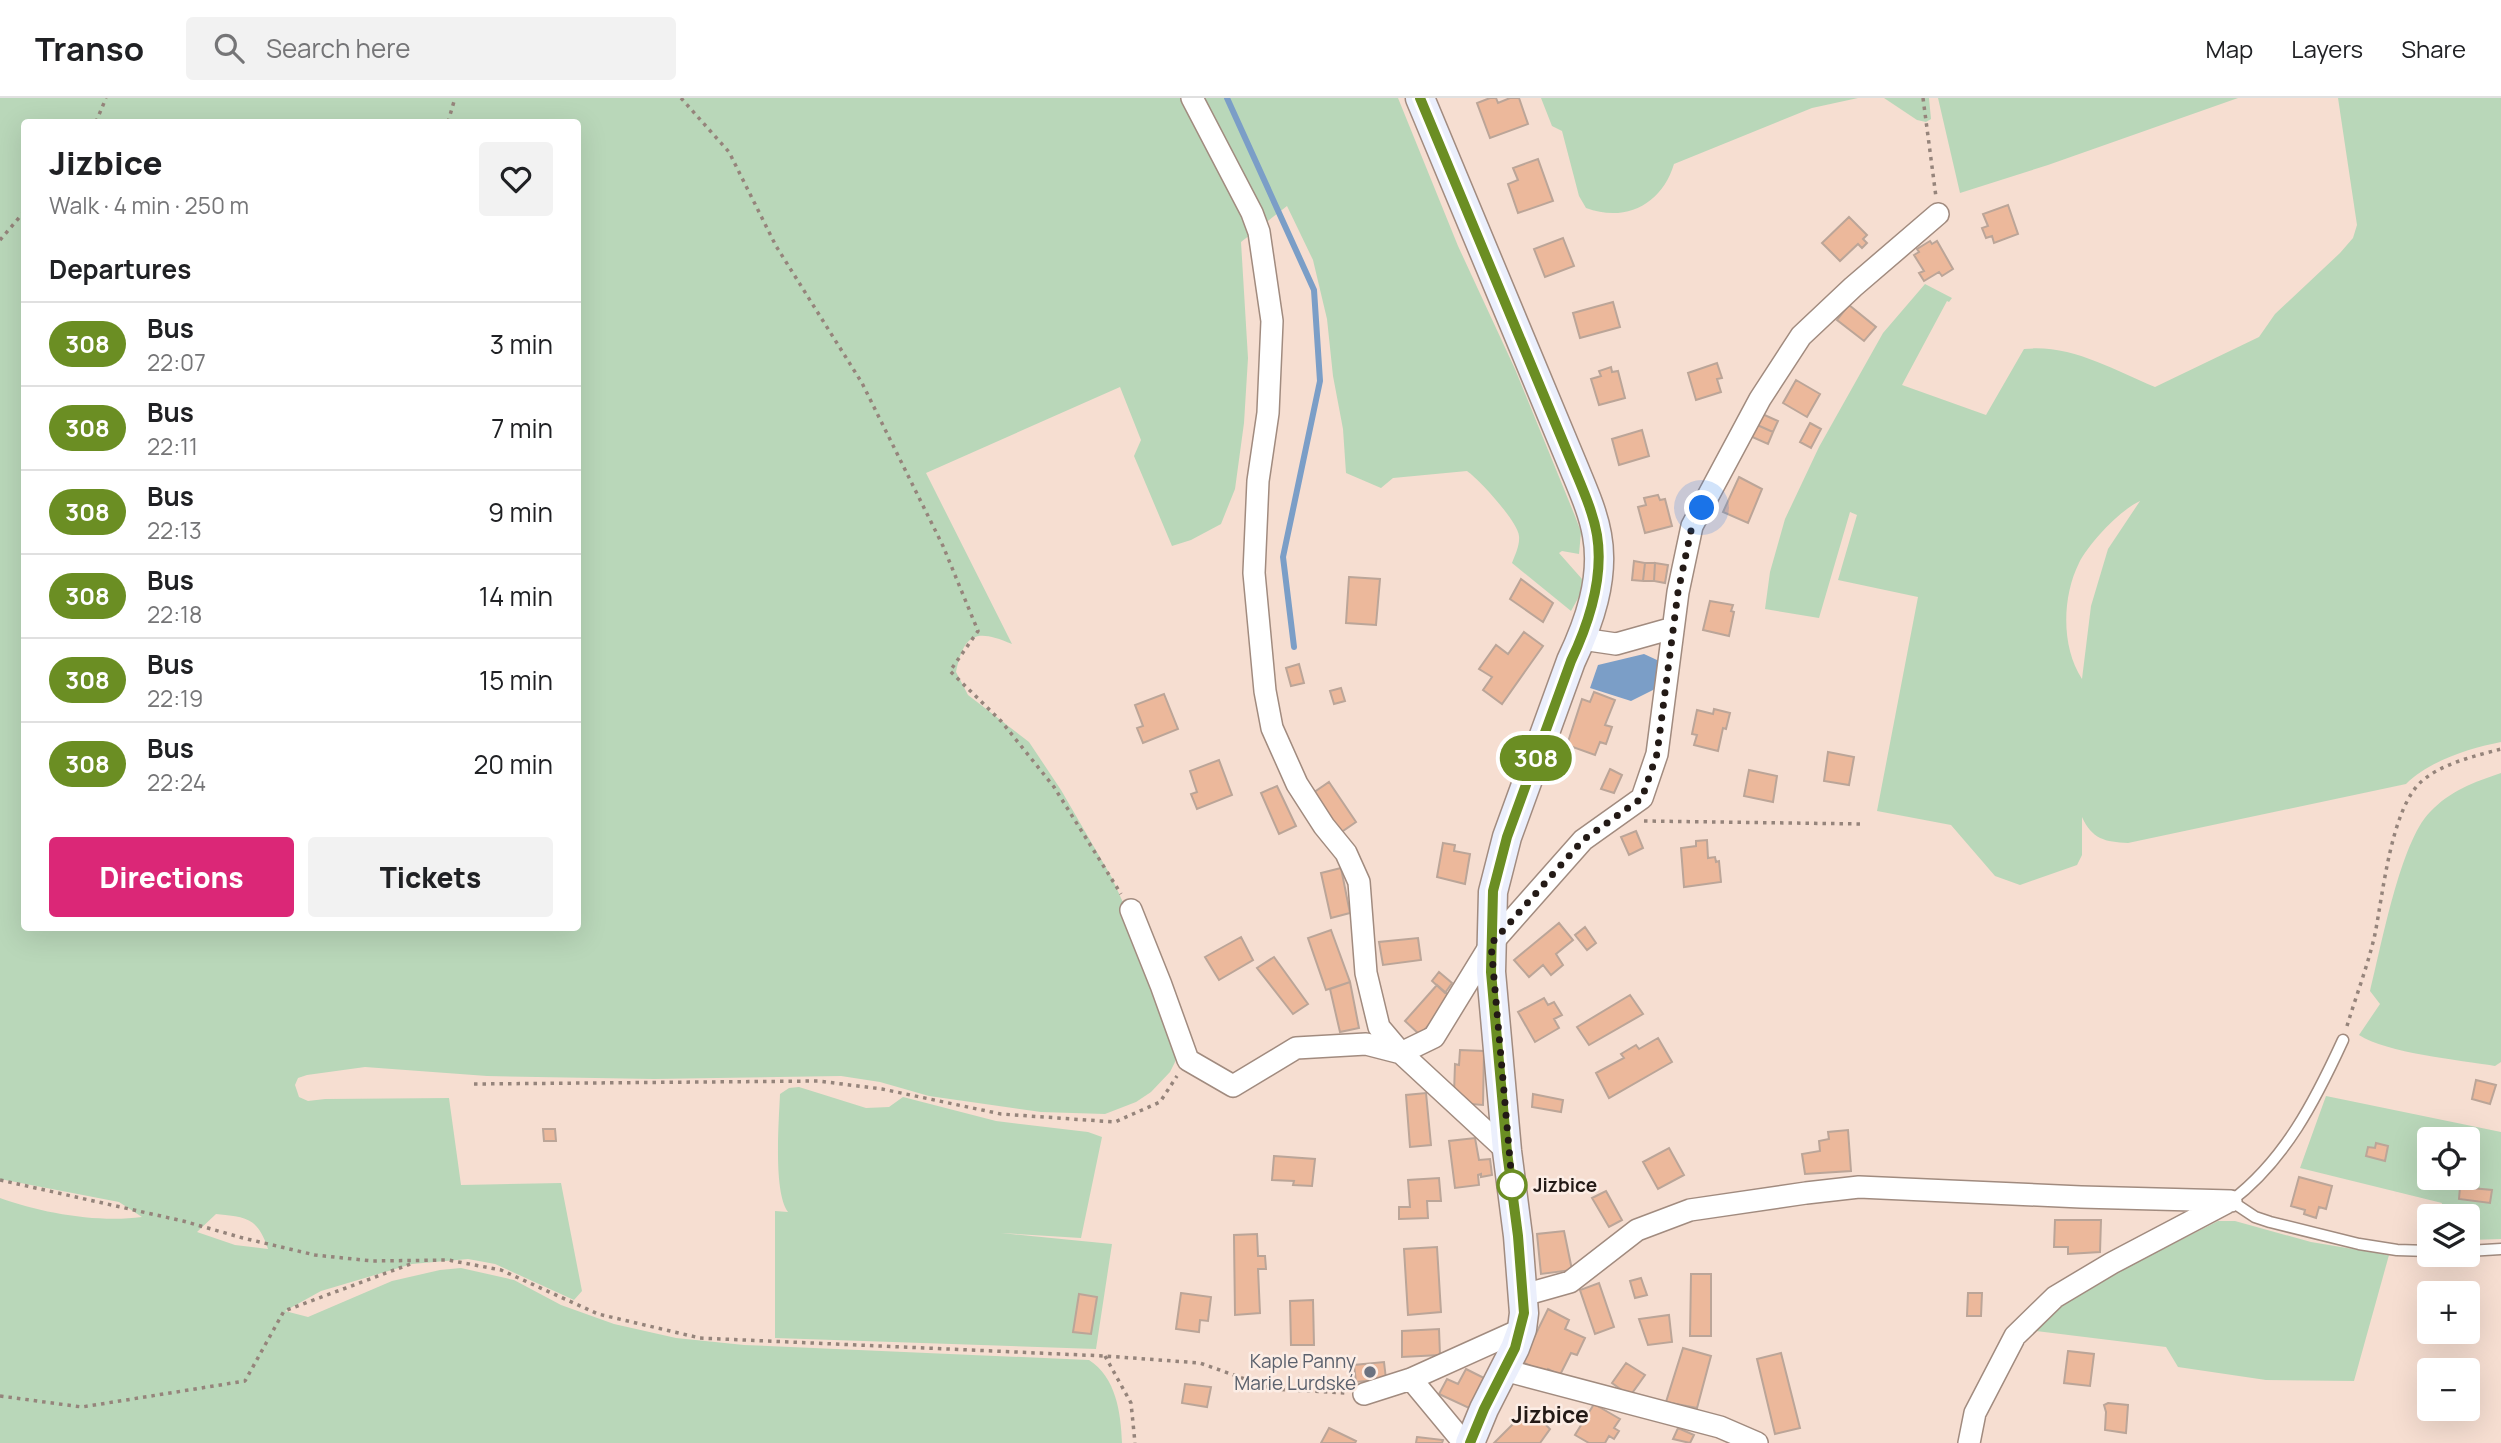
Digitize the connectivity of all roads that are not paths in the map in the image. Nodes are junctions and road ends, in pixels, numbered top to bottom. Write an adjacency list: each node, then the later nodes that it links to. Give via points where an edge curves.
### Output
1 (1192, 98): 9 (street, via 1259,232 1272,321 1254,573 1272,728 1297,784 1346,852 1359,882 1366,973 1379,1027)
2 (1420, 98): 5 (street, via 1592,514 1599,570)
3 (1938, 214): 4 (street, via 1801,336 1760,398 1692,526)
4 (1673, 628): 5 (street, via 1616,645); 7 (street, via 1657,754 1642,798 1583,840)
5 (1582, 639): 7 (street, via 1503,851 1493,891)
6 (1131, 910): 9 (street, via 1188,1060 1233,1086 1296,1048 1366,1045)
7 (1491, 944): 9 (street, via 1434,1037); 10 (street)
8 (2343, 1040): 11 (lane, via 2288,1144 2266,1171)
9 (1401, 1053): 10 (street)
10 (1507, 1152): 15 (street)
11 (2231, 1201): 14 (lane, via 2270,1222 2359,1244); 15 (street, via 1859,1187 1806,1193 1690,1210 1637,1230 1570,1282); 23 (street, via 2055,1297 2015,1336 1975,1413)
12 (2501, 1249): 13 (lane)
13 (2480, 1250)
14 (2417, 1251)
15 (1524, 1295): 16 (street)
16 (1522, 1329): 17 (street); 18 (street)
17 (1504, 1370): 21 (street); 22 (street, via 1720,1427)
18 (1411, 1380): 19 (street); 20 (street)
19 (1364, 1394)
20 (1464, 1443)
21 (1470, 1443)
22 (1757, 1443)
23 (1969, 1443)

